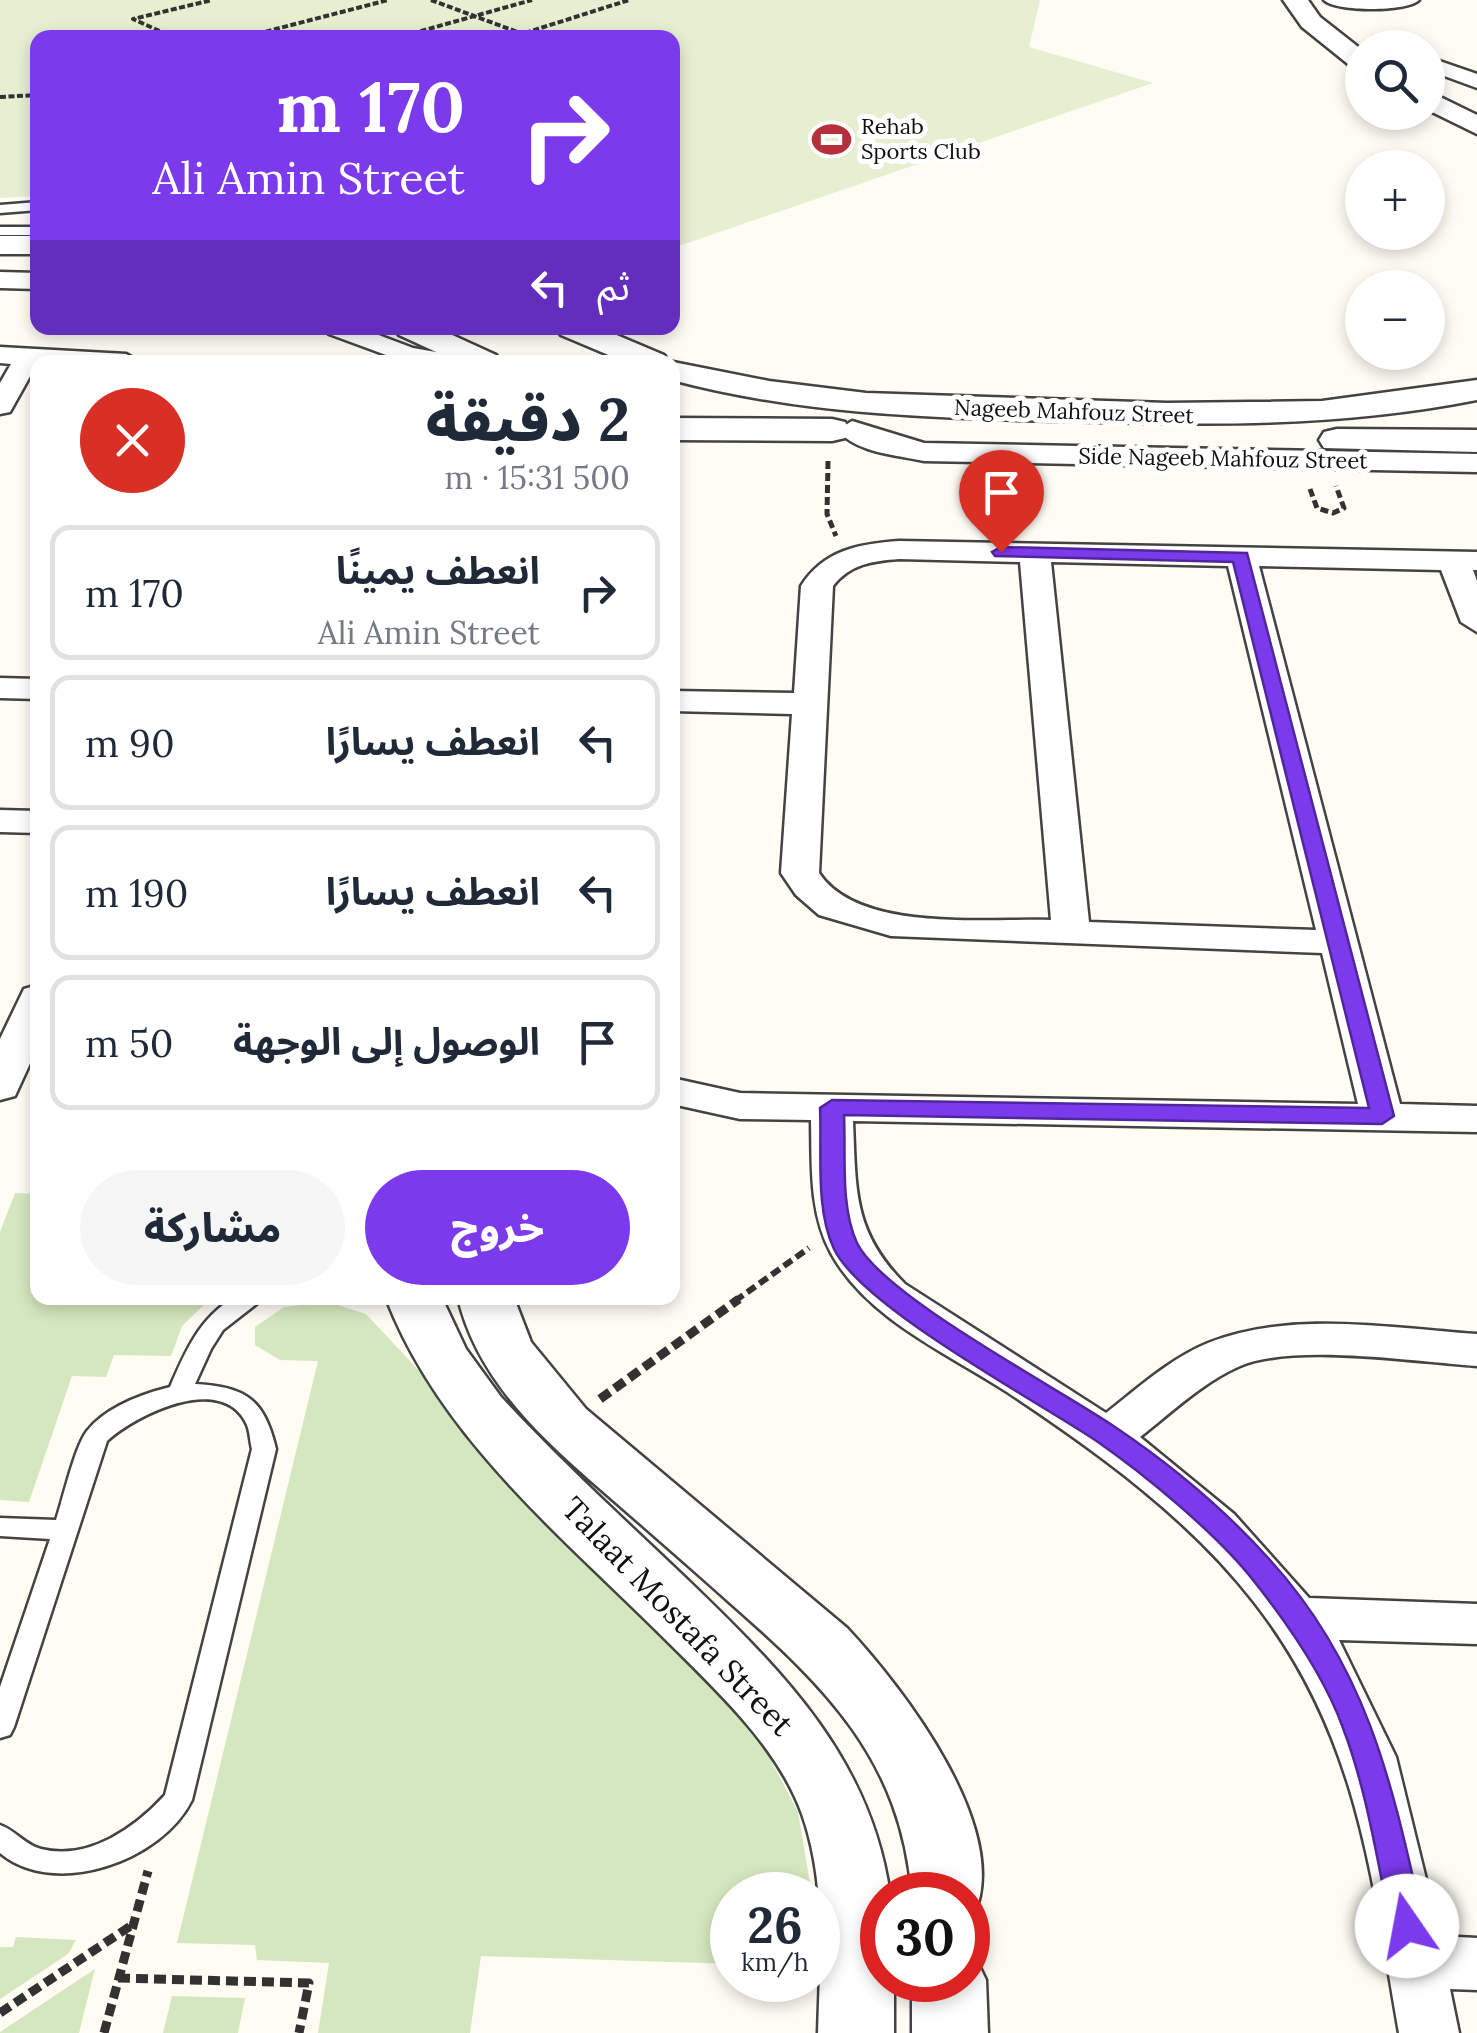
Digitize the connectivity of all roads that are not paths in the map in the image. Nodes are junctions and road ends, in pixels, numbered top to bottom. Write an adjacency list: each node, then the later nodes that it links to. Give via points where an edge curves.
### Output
1 (1295, 0): 6 (street)
2 (1336, 0): 4 (street)
3 (1406, 0): 4 (street)
4 (1369, 1): 5 (street, via 1359,11)
5 (1364, 30)
6 (1345, 49)
7 (1445, 70): 9 (street)
8 (1445, 81): 10 (street)
9 (1477, 82)
10 (1477, 99)
11 (1445, 108): 12 (street)
12 (1477, 126)
13 (30, 207): 14 (lane)
14 (0, 210)
15 (0, 231): 16 (lane)
16 (30, 231)
17 (0, 244): 18 (street)
18 (30, 245)
19 (0, 266): 20 (street)
20 (30, 266)
21 (0, 280): 22 (street)
22 (30, 280)
23 (356, 335): 28 (street)
24 (426, 335): 29 (street)
25 (588, 335): 30 (street)
26 (0, 355): 27 (street)
27 (30, 355): 34 (street)
28 (406, 355)
29 (469, 355)
30 (636, 355)
31 (680, 373): 33 (street, Nageeb Mahfouz Street, via 830,402 1260,416 1379,409)
32 (680, 377): 35 (street, via 715,402 710,417)
33 (1477, 390)
34 (0, 406)
35 (680, 429)
36 (841, 430): 37 (street, Nageeb Mahfouz Street); 38 (street, Nageeb Mahfouz Street); 39 (street, Side Nageeb Mahfouz Street, via 924,452)
37 (680, 431)
38 (1477, 441)
39 (1477, 462)
40 (1035, 553): 41 (street); 47 (street, via 899,550 853,556 822,574); 50 (street)
41 (1241, 556): 42 (street); 51 (street)
42 (1465, 561): 43 (street)
43 (1477, 622)
44 (0, 688): 45 (street)
45 (30, 688)
46 (680, 701): 47 (street)
47 (810, 704): 50 (street, via 800,872 825,904 877,924)
48 (0, 821): 49 (street)
49 (30, 822)
50 (1071, 933): 51 (street)
51 (1338, 942): 57 (street)
52 (23, 1006): 53 (street)
53 (0, 1087)
54 (680, 1092): 55 (street)
55 (740, 1106): 56 (street); 58 (street)
56 (832, 1108): 57 (street); 65 (street, via 838,1227 856,1262 889,1295)
57 (1382, 1116): 59 (street)
58 (680, 1117)
59 (1477, 1119)
60 (240, 1305): 64 (lane, via 208,1331)
61 (488, 1305): 72 (street, Talaat Mostafa Street, via 501,1343 565,1424 855,1678 906,1752 938,1836)
62 (408, 1306): 76 (street, Talaat Mostafa Street, via 489,1426 763,1694 818,1772 851,1864)
63 (1477, 1350): 65 (street, via 1246,1347 1206,1365)
64 (180, 1392): 67 (lane, via 140,1402 108,1424 89,1453); 71 (lane, via 219,1395 248,1410 264,1450 178,1800 161,1822 112,1853 83,1860 28,1856)
65 (1108, 1436): 68 (street, via 1220,1528)
66 (0, 1527): 67 (lane)
67 (64, 1530): 70 (lane)
68 (1299, 1618): 69 (street); 73 (street, via 1358,1726)
69 (1477, 1624)
70 (0, 1727)
71 (0, 1838)
72 (944, 1872)
73 (1415, 1961): 74 (street); 78 (street)
74 (1477, 1964)
75 (949, 2002): 77 (street)
76 (856, 2033)
77 (950, 2033)
78 (1428, 2033)

